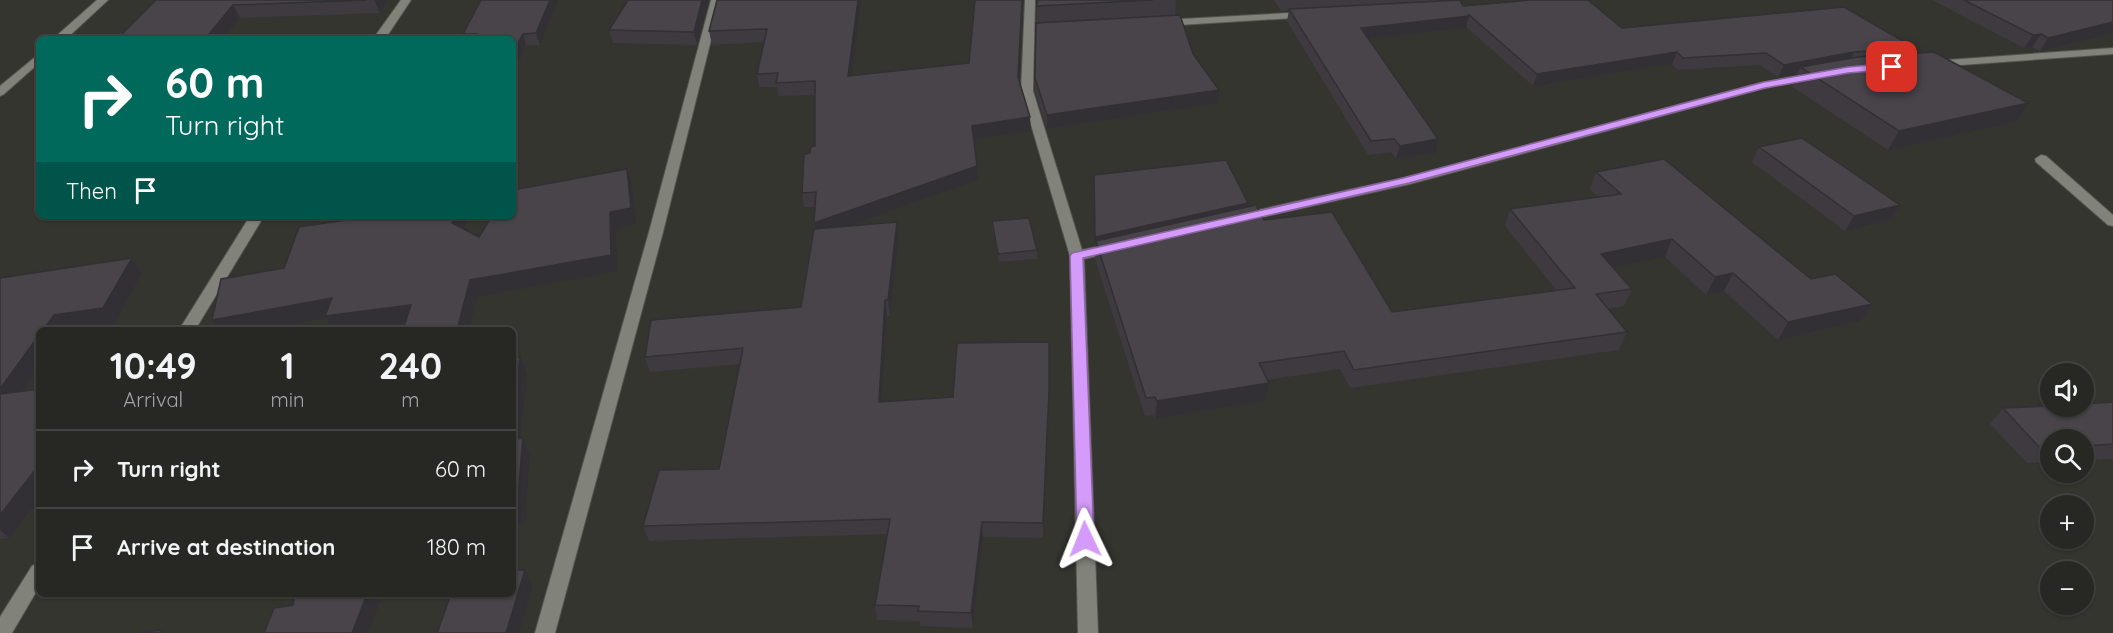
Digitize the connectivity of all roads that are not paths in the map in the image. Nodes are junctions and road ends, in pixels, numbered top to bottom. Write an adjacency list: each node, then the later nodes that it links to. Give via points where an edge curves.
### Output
1 (103, 0): 7 (street)
2 (406, 0): 8 (street)
3 (716, 0): 23 (street)
4 (1030, 0): 19 (street, via 1034,30 1027,91)
5 (1322, 14): 6 (street)
6 (1146, 24)
7 (63, 36)
8 (381, 36)
9 (2113, 51): 11 (street)
10 (36, 60): 13 (street)
11 (1917, 65)
12 (1824, 74): 16 (street, via 1764,85 1405,181)
13 (0, 92)
14 (2041, 159): 17 (street)
15 (255, 219): 20 (street)
16 (1224, 222)
17 (2113, 222)
18 (1133, 243): 19 (street)
19 (1077, 256): 24 (street)
20 (189, 327)
21 (36, 577): 22 (street)
22 (1, 633)
23 (544, 633)
24 (1088, 633)

